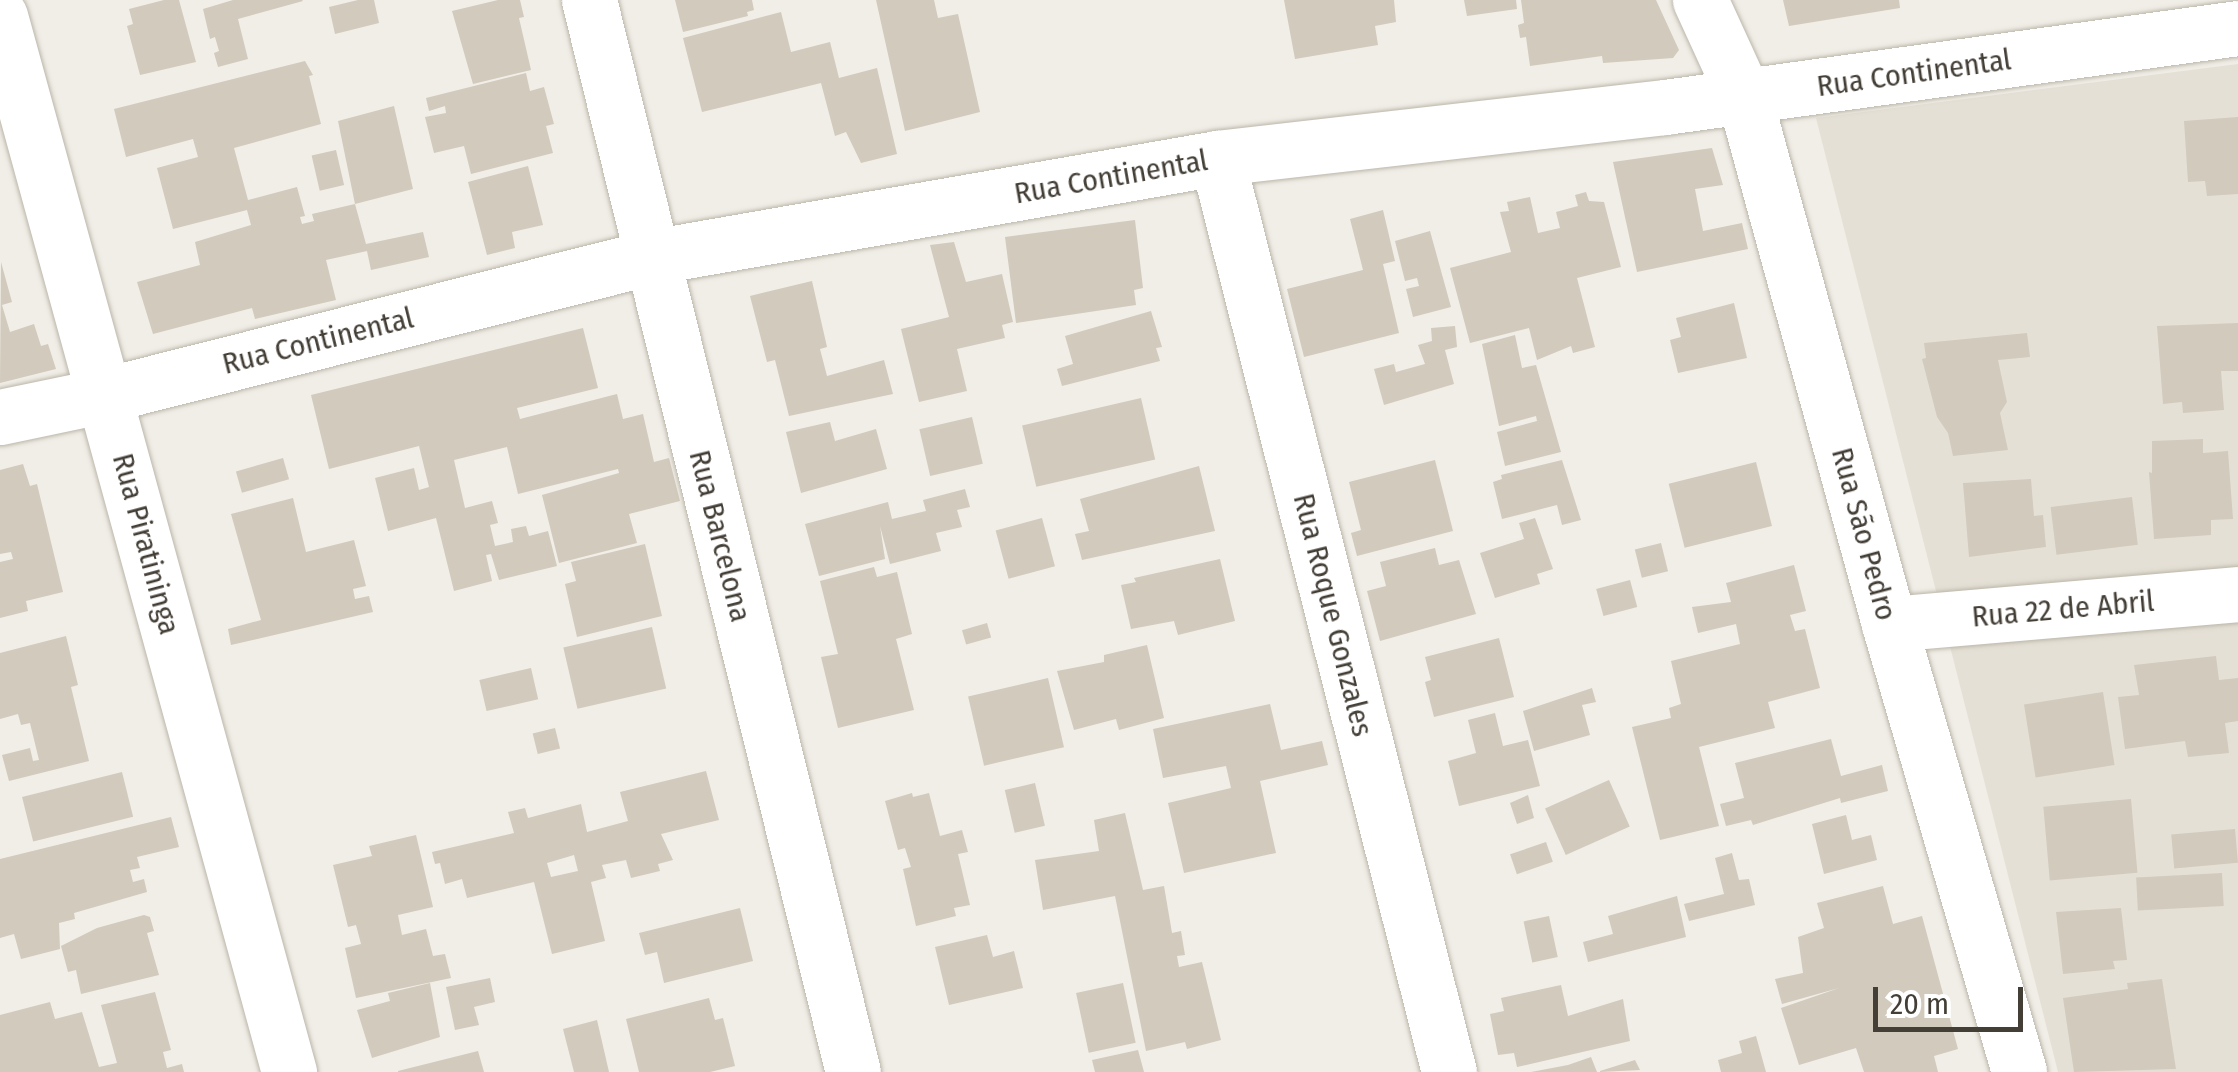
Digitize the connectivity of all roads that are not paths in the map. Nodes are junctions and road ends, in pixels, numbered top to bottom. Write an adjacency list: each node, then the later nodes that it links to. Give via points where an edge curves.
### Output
1 (589, 0): 7 (street, Rua Barcelona)
2 (1700, 0): 5 (street, Rua São Pedro)
3 (0, 16): 8 (street, Rua Piratininga)
4 (2238, 28): 5 (street, Rua Continental)
5 (1744, 96): 6 (street, Rua Continental); 11 (street, Rua São Pedro)
6 (1217, 158): 7 (street, Rua Continental); 14 (street, Rua Roque Gonzales)
7 (651, 257): 8 (street, Rua Continental); 13 (street, Rua Barcelona)
8 (105, 395): 9 (street, Rua Continental); 12 (street, Rua Piratininga)
9 (0, 417)
10 (2238, 594): 11 (street, Rua 22 de Abril)
11 (1888, 624): 15 (street, Rua São Pedro)
12 (288, 1072)
13 (853, 1072)
14 (1449, 1072)
15 (2019, 1072)

